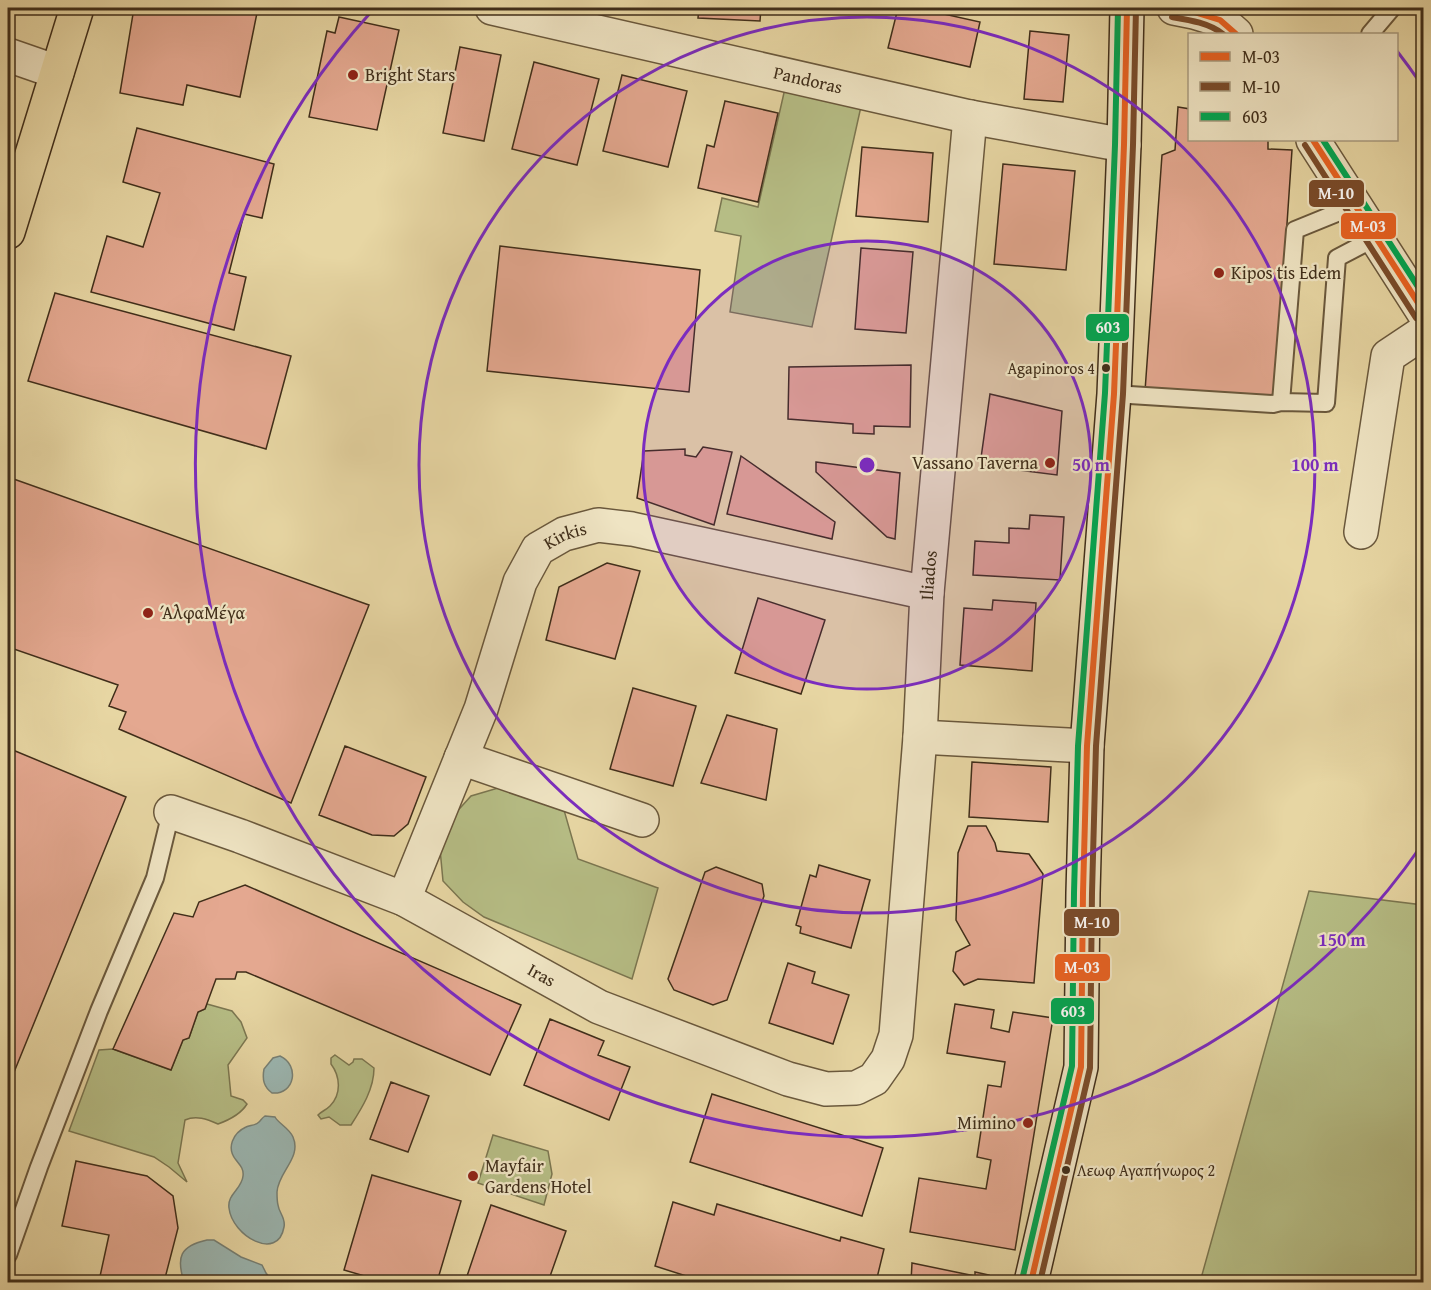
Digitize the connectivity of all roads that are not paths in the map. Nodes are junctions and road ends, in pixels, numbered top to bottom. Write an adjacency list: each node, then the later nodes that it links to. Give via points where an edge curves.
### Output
1 (77, 8): 9 (main road)
2 (492, 8): 10 (street, Pandoras)
3 (1126, 8): 12 (street)
4 (1174, 8): 6 (street, via 1220,20)
5 (1392, 8): 7 (lane)
6 (1235, 33)
7 (1371, 33)
8 (8, 55): 9 (street)
9 (57, 72): 14 (main road)
10 (970, 117): 12 (street, Pandoras); 21 (street, Iliados)
11 (1314, 141): 13 (street)
12 (1124, 145): 18 (street)
13 (1354, 206): 15 (street); 19 (lane, via 1295,230)
14 (8, 232)
15 (1375, 238): 16 (street); 19 (lane, via 1337,258 1326,403)
16 (1424, 313)
17 (1424, 332): 20 (street, via 1388,356)
18 (1114, 394): 19 (lane); 23 (street)
19 (1281, 402)
20 (1360, 532)
21 (927, 593): 22 (street, Iliados); 24 (street, Kirkis, via 632,529 598,525 564,534 538,549 520,582 481,709)
22 (920, 737): 23 (street); 28 (street, Iliados)
23 (1087, 746): 30 (street, via 1081,1067)
24 (461, 758): 26 (street); 27 (street, Kirkis)
25 (171, 812): 27 (street, Iras); 29 (lane, via 154,878 95,1022)
26 (642, 820)
27 (404, 899): 28 (street, Iras, via 599,1007 788,1079 826,1089 856,1088 874,1079 888,1059)
28 (896, 1035)
29 (8, 1255)
30 (1031, 1282)

